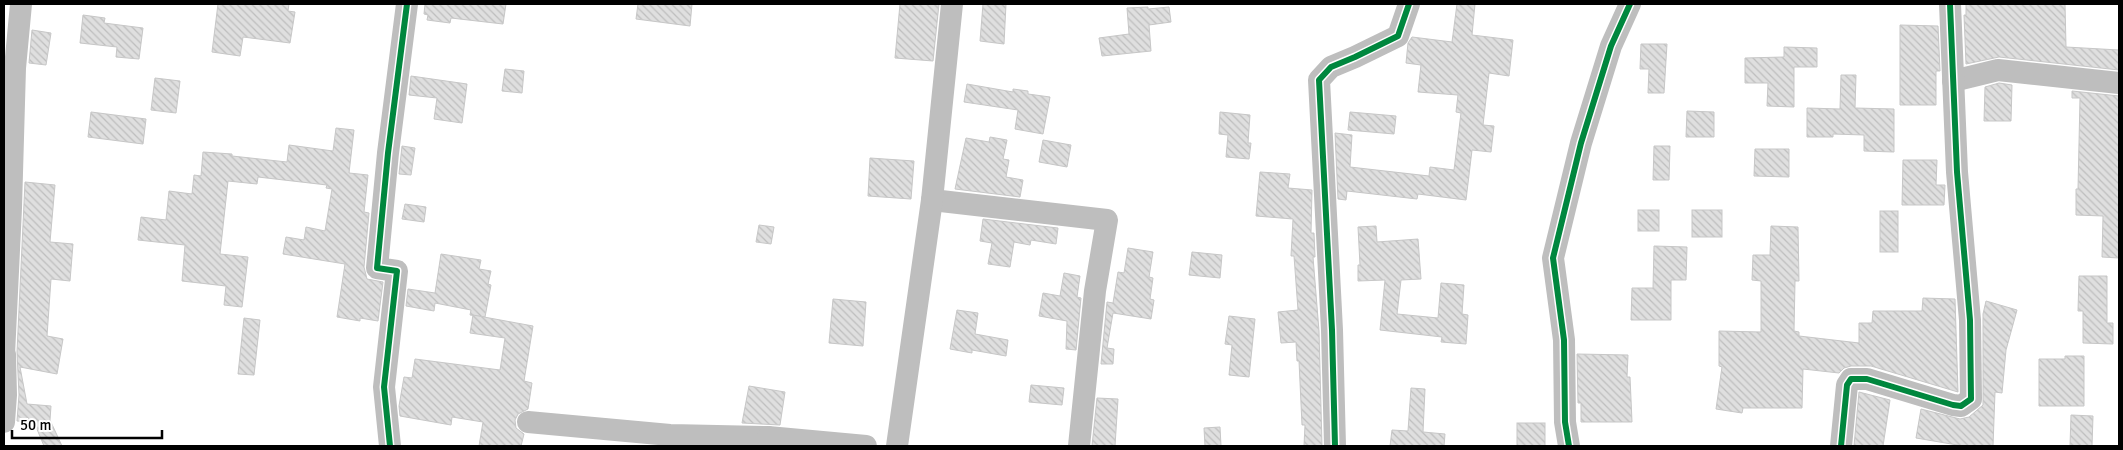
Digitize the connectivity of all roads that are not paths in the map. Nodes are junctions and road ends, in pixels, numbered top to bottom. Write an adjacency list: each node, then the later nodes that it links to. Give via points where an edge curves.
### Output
1 (21, 4): 10 (street, via 15,68)
2 (406, 4): 15 (street, via 377,268 397,271 384,387)
3 (952, 4): 9 (street)
4 (1409, 4): 19 (street, via 1398,36 1331,67 1319,80)
5 (1630, 4): 20 (street, via 1611,46 1581,143 1553,258 1564,340 1565,422)
6 (1950, 4): 7 (street)
7 (1953, 81): 8 (street, via 1998,70); 21 (street, via 1970,320 1972,399 1961,406 1953,405 1867,379 1851,379 1846,385)
8 (2119, 83)
9 (932, 200): 17 (street); 18 (street, via 1107,220 1095,291)
10 (4, 355): 11 (street)
11 (4, 422)
12 (528, 422): 13 (street)
13 (656, 440): 14 (street)
14 (768, 442): 16 (street)
15 (390, 446)
16 (866, 446)
17 (897, 446)
18 (1079, 446)
19 (1335, 446)
20 (1569, 446)
21 (1841, 446)

